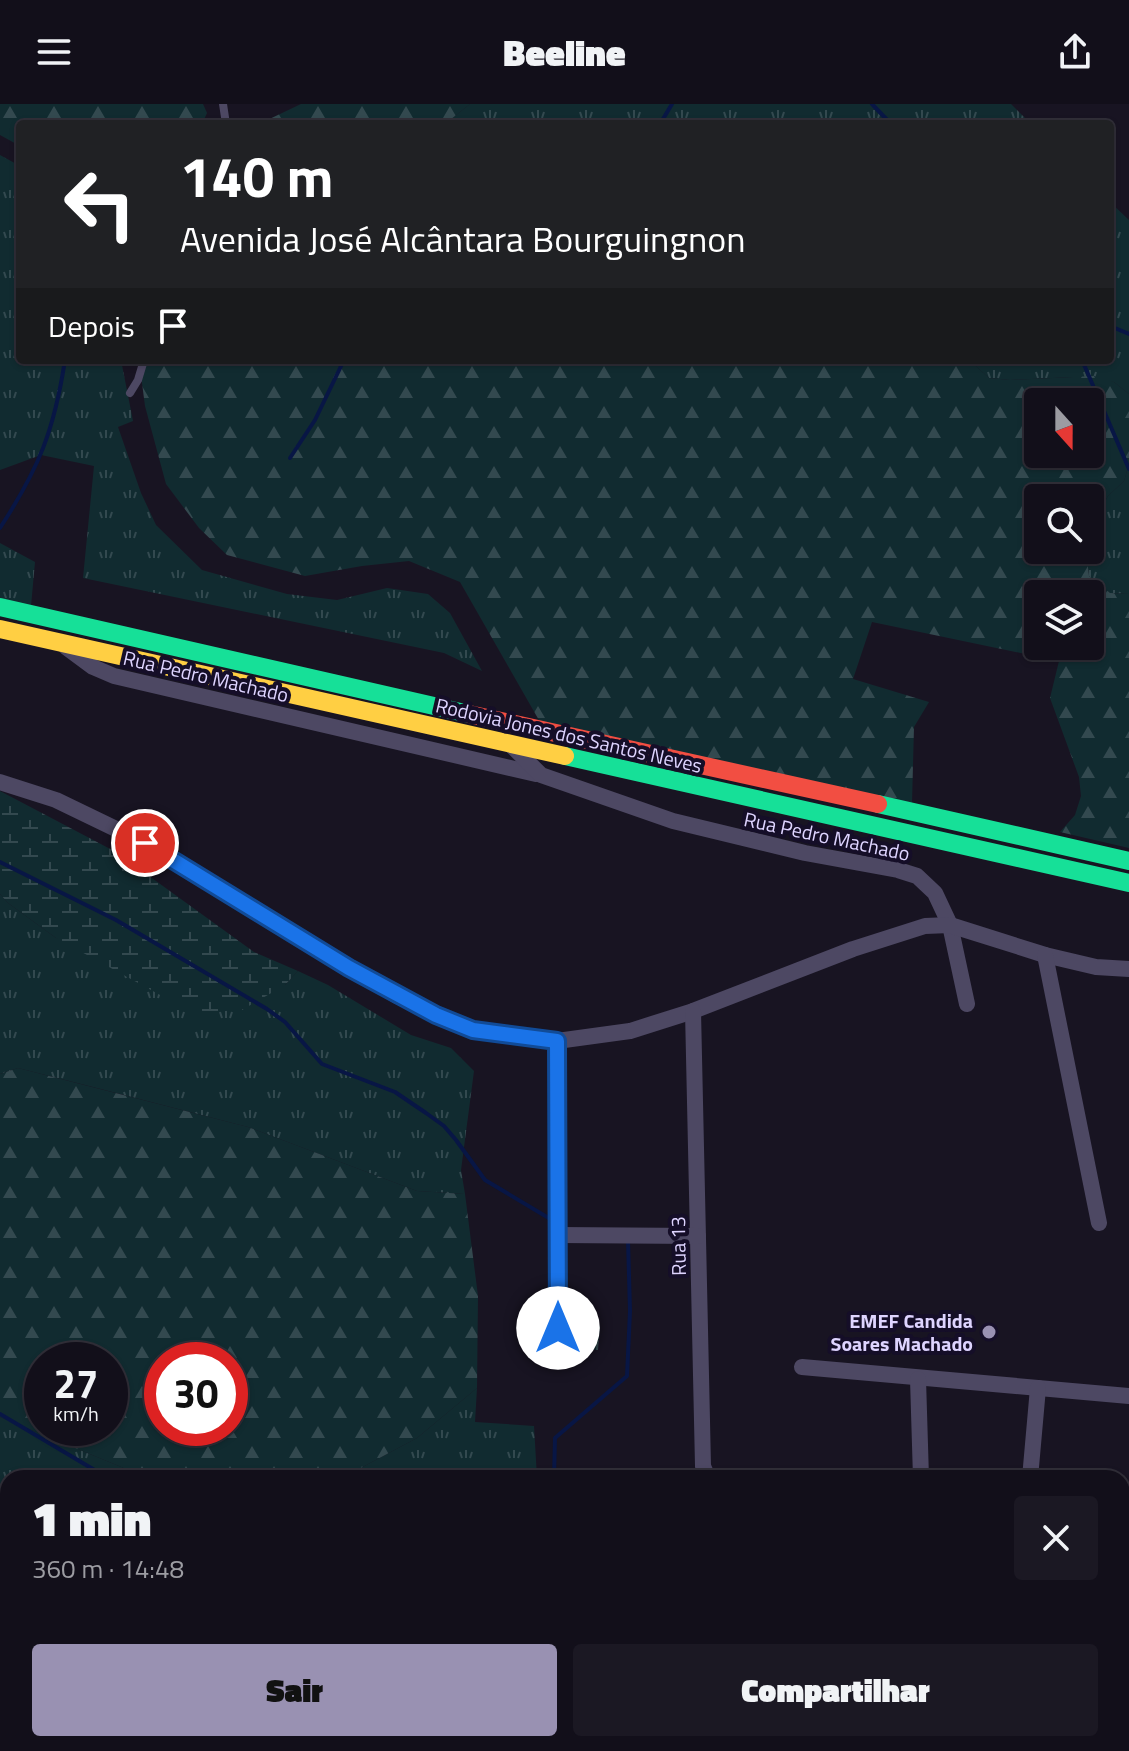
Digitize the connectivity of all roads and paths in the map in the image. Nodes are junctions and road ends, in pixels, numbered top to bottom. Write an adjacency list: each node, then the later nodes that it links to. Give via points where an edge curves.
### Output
1 (143, 364): 2 (lane)
2 (130, 393)
3 (0, 607): 9 (main road, Rodovia Jones dos Santos Neves)
4 (0, 629): 5 (main road, Rodovia Jones dos Santos Neves)
5 (57, 641): 6 (main road, Rodovia Jones dos Santos Neves); 7 (street, Rua Pedro Machado, via 114,676)
6 (511, 745): 7 (street, Rua Pedro Machado); 10 (main road, Rodovia Jones dos Santos Neves)
7 (541, 775): 11 (street, Rua Pedro Machado, via 673,821 917,876 935,893)
8 (0, 782): 16 (street, via 56,800 145,843 436,1015 473,1030)
9 (1129, 861)
10 (1129, 883)
11 (950, 925): 12 (street); 14 (street, Rua Pedro Machado); 15 (street, via 916,927)
12 (1045, 955): 13 (street); 17 (street)
13 (1129, 969)
14 (967, 1004)
15 (693, 1011): 16 (street, via 630,1031); 19 (street, Rua 13)
16 (557, 1041): 18 (street)
17 (1099, 1223)
18 (558, 1235): 19 (street); 20 (street)
19 (698, 1236): 25 (street, Rua 13)
20 (558, 1359)
21 (802, 1367): 22 (street)
22 (918, 1379): 23 (street); 26 (street)
23 (1038, 1388): 24 (street); 27 (street)
24 (1129, 1396)
25 (705, 1470)
26 (921, 1470)
27 (1031, 1470)

